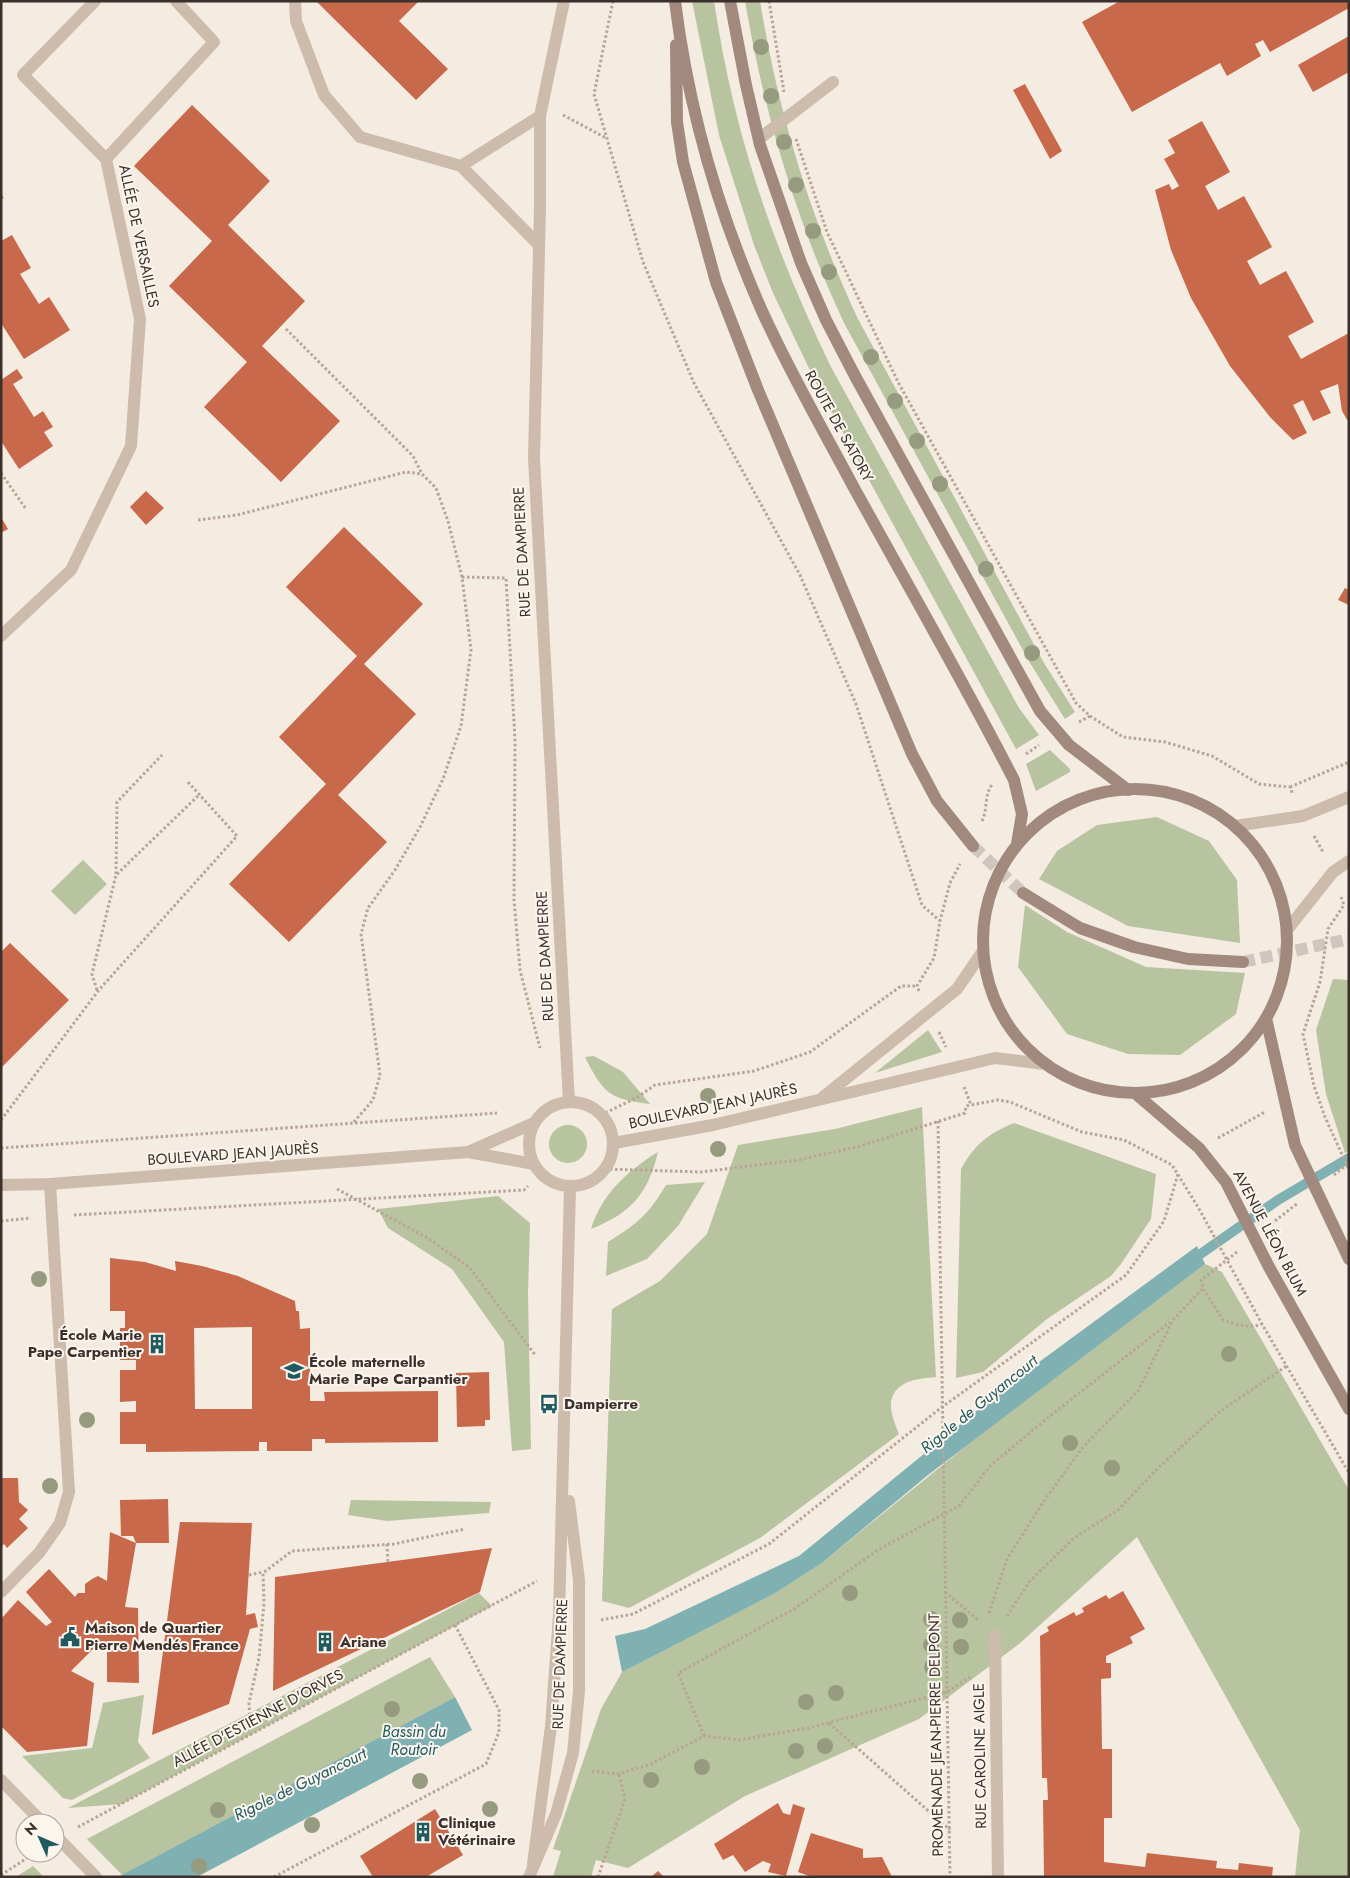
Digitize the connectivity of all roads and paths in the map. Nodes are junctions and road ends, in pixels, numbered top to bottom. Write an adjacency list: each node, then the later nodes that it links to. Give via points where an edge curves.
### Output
1 (95, 1): 14 (street, ALLÉE DE VERSAILLES, via 23,75)
2 (176, 1): 14 (street, ALLÉE DE VERSAILLES, via 214,42)
3 (295, 1): 15 (street, via 296,21 324,96 360,137)
4 (564, 1): 10 (street, RUE DE DAMPIERRE)
5 (612, 1): 12 (path, via 594,94)
6 (730, 1): 13 (main road)
7 (769, 1): 11 (path)
8 (675, 6): 33 (main road, ROUTE DE SATORY, via 686,72 718,193 762,310 818,421 1014,780 1022,814); 34 (main road, via 676,93 683,162 728,318 912,754 937,801)
9 (833, 82): 11 (street)
10 (540, 116): 12 (path, via 563,115); 15 (street); 16 (street, RUE DE DAMPIERRE)
11 (788, 116): 13 (street); 27 (path, via 827,232 898,382 1076,703 1090,716 1124,737 1165,742 1212,756 1259,784)
12 (607, 138): 38 (path, via 643,262 691,374 800,575 856,704 922,905 940,921)
13 (759, 139): 28 (main road, via 779,204 826,320 1034,700 1069,745)
14 (106, 160): 23 (street, ALLÉE DE VERSAILLES, via 140,319 130,446 71,570)
15 (460, 166): 16 (street)
16 (539, 244): 52 (street, RUE DE DAMPIERRE, via 534,458)
17 (286, 330): 19 (path, via 413,456)
18 (1, 473): 20 (path)
19 (422, 474): 21 (path, via 406,472 237,515); 22 (path, via 436,488)
20 (26, 509)
21 (198, 520)
22 (462, 577): 46 (path, via 506,578 515,740 514,900 520,970); 58 (path, via 472,650 461,726 443,779 420,827 368,908 361,934 380,1075 373,1100)
23 (1, 636)
24 (162, 755): 37 (path, via 117,802)
25 (1349, 762): 27 (path)
26 (187, 781): 29 (path)
27 (1290, 788): 31 (path)
28 (1128, 790): 32 (main road, via 1149,790 1187,798 1205,805); 33 (main road, via 1101,794 1065,807 1044,820)
29 (200, 794): 37 (path); 44 (path, via 237,836)
30 (1349, 797): 31 (street)
31 (1303, 816): 32 (street); 36 (path)
32 (1235, 826): 40 (main road, via 1263,857 1284,909)
33 (1017, 844): 41 (main road, via 992,888 986,907)
34 (973, 846)
35 (1349, 861): 36 (street)
36 (1333, 872): 40 (street); 48 (path, via 1344,905 1328,929 1320,982 1303,1034)
37 (116, 875): 44 (path, via 92,974)
38 (950, 883)
39 (1023, 893): 42 (main road, via 1080,928 1134,947 1188,959)
40 (1287, 930): 45 (main road, via 1284,975)
41 (983, 951): 47 (main road, via 1001,1009 1022,1041); 50 (street, BOULEVARD JEAN JAURÈS, via 957,989)
42 (1243, 962)
43 (917, 986): 54 (path, via 901,986 810,1052 754,1071 655,1085)
44 (98, 991): 56 (path)
45 (1266, 1018): 49 (main road, via 1240,1050 1211,1072 1176,1087); 51 (main road)
46 (540, 1048)
47 (1045, 1064): 49 (main road, via 1083,1084); 50 (street, BOULEVARD JEAN JAURÈS, via 995,1058)
48 (1314, 1086): 51 (path); 65 (path)
49 (1136, 1094): 61 (main road, AVENUE LÉON BLUM)
50 (818, 1101): 59 (street, BOULEVARD JEAN JAURÈS)
51 (1285, 1101): 61 (path); 75 (main road, via 1295,1145)
52 (569, 1102): 54 (street, via 590,1106); 55 (street, via 555,1106)
53 (971, 1105): 57 (path, via 966,1106 965,1113)
54 (601, 1115): 59 (street, via 610,1126)
55 (538, 1118): 58 (path, via 506,1113); 62 (street, BOULEVARD JEAN JAURÈS); 63 (street, via 529,1137)
56 (1, 1120)
57 (938, 1121): 64 (path, via 860,1146 798,1160 701,1172); 80 (path, PROMENADE JEAN-PIERRE DELPONT)
58 (353, 1123): 60 (path)
59 (614, 1143): 64 (street)
60 (1, 1148)
61 (1199, 1148): 66 (path, via 1172,1165); 81 (main road, AVENUE LÉON BLUM, via 1226,1182 1269,1267)
62 (468, 1152): 63 (street, BOULEVARD JEAN JAURÈS); 68 (street, BOULEVARD JEAN JAURÈS)
63 (534, 1164): 67 (street)
64 (605, 1170): 70 (street, via 595,1180)
65 (1349, 1170)
66 (1178, 1174): 77 (path); 80 (path, via 1164,1222 1126,1275)
67 (543, 1176): 70 (street, via 555,1184); 72 (path, via 524,1190)
68 (50, 1184): 69 (street, BOULEVARD JEAN JAURÈS); 73 (street)
69 (1, 1185)
70 (570, 1187): 82 (street, RUE DE DAMPIERRE)
71 (338, 1189): 72 (path)
72 (356, 1199): 73 (path); 78 (path, via 426,1237 469,1268)
73 (53, 1216): 74 (path); 90 (street, via 69,1492 60,1523 39,1553)
74 (1, 1221)
75 (1349, 1259)
76 (1173, 1320): 77 (path, via 1203,1288 1223,1320 1246,1326); 93 (path, via 1138,1391 1083,1447 1007,1559); 100 (path, via 990,1466 960,1505 878,1550 794,1609 678,1674)
77 (1262, 1324): 79 (path)
78 (536, 1356)
79 (1288, 1365): 83 (path); 95 (path, via 1222,1410 1158,1468 1118,1510 1074,1538 1029,1582)
80 (942, 1407): 91 (path, PROMENADE JEAN-PIERRE DELPONT); 94 (path, via 769,1544 633,1614 593,1621)
81 (1349, 1409)
82 (564, 1458): 89 (street, RUE DE DAMPIERRE); 94 (street, RUE DE DAMPIERRE, via 579,1580)
83 (1349, 1473)
84 (465, 1529): 85 (path)
85 (387, 1544): 86 (path); 87 (path, via 292,1551)
86 (388, 1562)
87 (263, 1573): 88 (path); 99 (path, via 259,1658 249,1702)
88 (249, 1575)
89 (560, 1575): 92 (path, ALLÉE D'ESTIENNE D'ORVES, via 538,1581); 109 (street, RUE DE DAMPIERRE, via 554,1695)
90 (1, 1592)
91 (945, 1592): 93 (path); 97 (path, PROMENADE JEAN-PIERRE DELPONT)
92 (455, 1625): 99 (path, ALLÉE D'ESTIENNE D'ORVES); 112 (path, via 499,1710 499,1732 486,1764)
93 (985, 1626): 95 (path)
94 (579, 1627): 101 (street, RUE DE DAMPIERRE, via 579,1691)
95 (995, 1635): 116 (street, RUE CAROLINE AIGLE)
96 (976, 1674): 97 (path)
97 (947, 1692): 98 (path); 105 (path, PROMENADE JEAN-PIERRE DELPONT)
98 (828, 1722): 100 (path, via 739,1740); 105 (path)
99 (251, 1735): 106 (path, ALLÉE D'ESTIENNE D'ORVES)
100 (704, 1736): 102 (path, via 651,1764)
101 (571, 1757): 102 (path, via 580,1766 593,1771); 109 (street, RUE DE DAMPIERRE, via 556,1814)
102 (619, 1774): 114 (path, via 625,1799)
103 (1, 1780): 104 (street)
104 (33, 1813)
105 (950, 1830): 115 (path, PROMENADE JEAN-PIERRE DELPONT)
106 (71, 1831)
107 (65, 1844): 111 (street)
108 (20, 1863): 110 (path)
109 (533, 1864): 113 (street, RUE DE DAMPIERRE)
110 (1, 1875)
111 (96, 1877)
112 (274, 1877)
113 (529, 1877)
114 (598, 1877)
115 (950, 1877)
116 (998, 1877)

